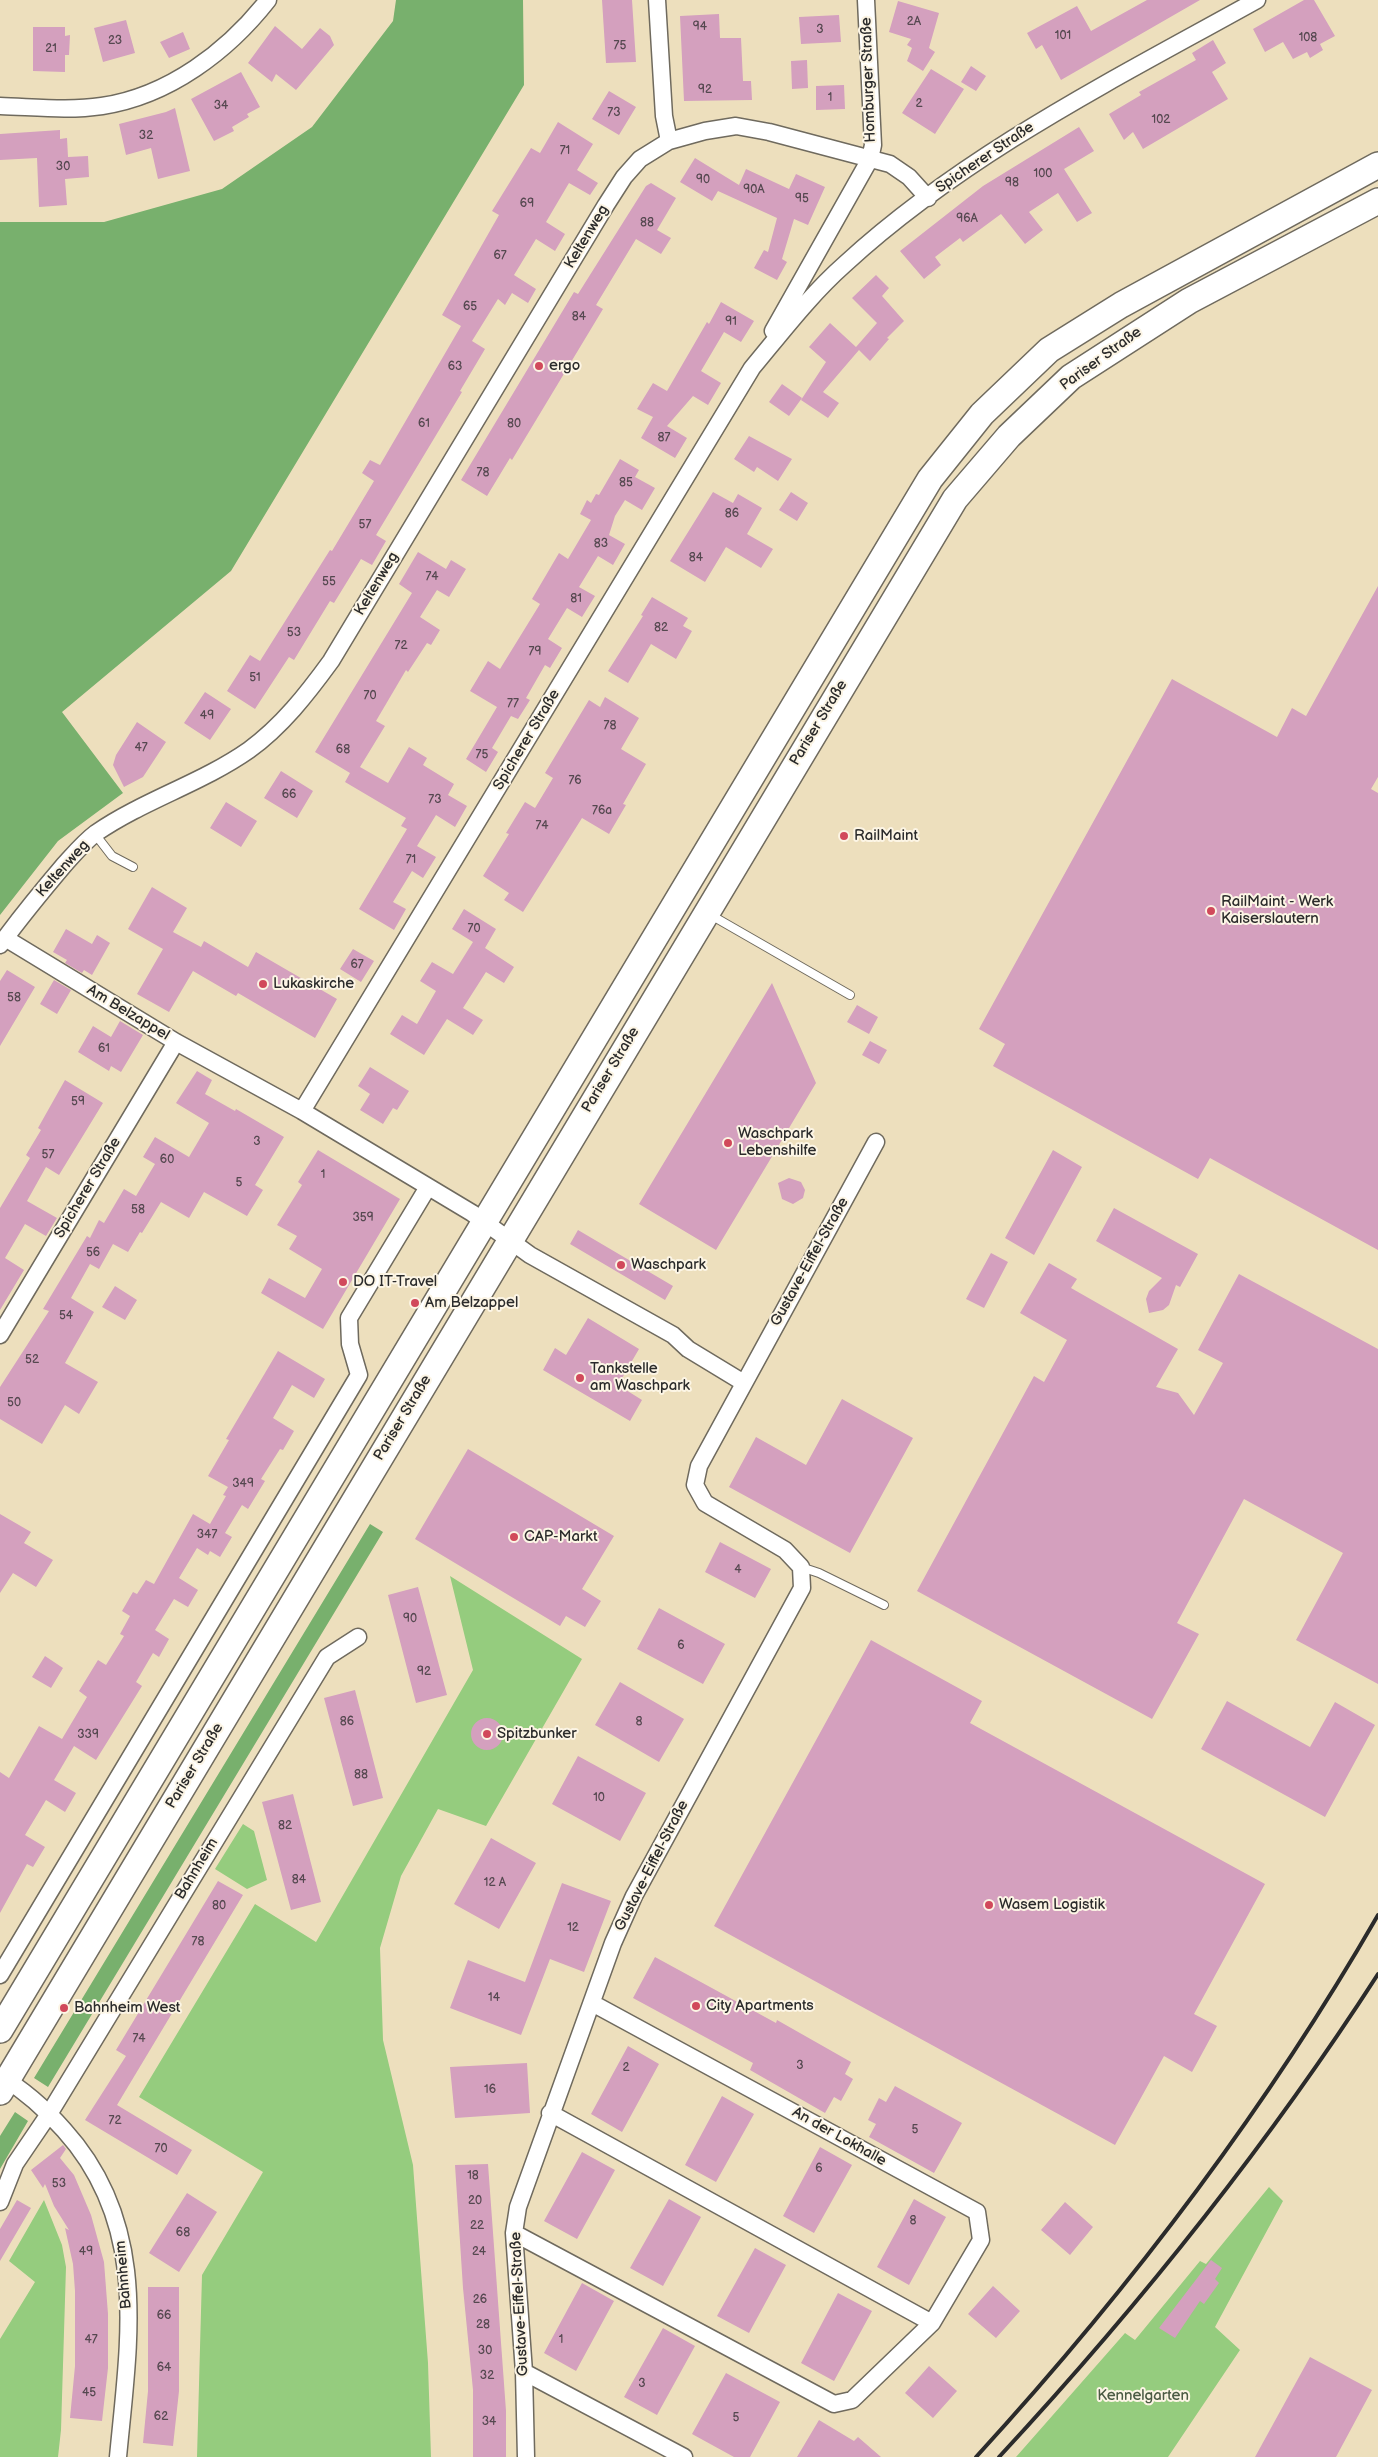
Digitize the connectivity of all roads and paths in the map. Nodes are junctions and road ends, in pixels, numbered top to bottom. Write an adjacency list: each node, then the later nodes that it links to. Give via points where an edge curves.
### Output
1 (268, 0): 5 (street, via 226,47 198,67 150,91 103,106 59,109)
2 (657, 0): 6 (street, via 664,116)
3 (866, 0): 7 (street, Homburger Straße)
4 (1257, 0): 9 (street, Spicherer Straße, via 1028,128)
5 (0, 106)
6 (669, 141): 7 (street, Keltenweg, via 736,126); 12 (street, Keltenweg, via 640,159 624,177 331,661 306,695 277,727 249,749)
7 (870, 159): 9 (street, Keltenweg, via 890,164 910,177); 11 (street, Spicherer Straße)
8 (1378, 165): 21 (main road, Pariser Straße, via 1113,310 1049,350 982,414 930,479)
9 (928, 198): 11 (street, Spicherer Straße, via 844,264)
10 (1378, 201): 14 (main road, Pariser Straße, via 1141,330 1071,377 1010,436 955,498)
11 (752, 368): 18 (street, Spicherer Straße)
12 (95, 834): 13 (lane, via 112,856); 15 (street, Keltenweg, via 49,883)
13 (133, 867)
14 (705, 912): 16 (lane); 22 (main road, Pariser Straße)
15 (3, 941): 17 (street, Am Belzappel)
16 (850, 995)
17 (176, 1042): 18 (street, Am Belzappel); 23 (street, Spicherer Straße)
18 (302, 1112): 20 (street, Am Belzappel)
19 (876, 1142): 24 (street, Gustave-Eiffel-Straße)
20 (428, 1187): 21 (street, Am Belzappel); 28 (street, via 349,1318 350,1344 360,1375)
21 (484, 1220): 22 (street, Am Belzappel); 30 (main road, Pariser Straße)
22 (509, 1240): 24 (street, via 672,1335 688,1349); 31 (main road, Pariser Straße)
23 (0, 1335)
24 (744, 1383): 25 (street, Gustave-Eiffel-Straße, via 698,1466 695,1485 705,1503 785,1550)
25 (801, 1568): 26 (lane, via 820,1572); 29 (street, Gustave-Eiffel-Straße, via 802,1588 634,1896)
26 (884, 1606)
27 (358, 1638): 33 (street, Bahnheim, via 327,1657)
28 (0, 1975)
29 (592, 2002): 32 (street, Gustave-Eiffel-Straße); 36 (street, An der Lokhalle, via 977,2212 981,2240)
30 (0, 2030)
31 (2, 2082): 33 (street, Bahnheim)
32 (550, 2113): 35 (street, Gustave-Eiffel-Straße, via 518,2207); 36 (street)
33 (49, 2114): 34 (street, via 15,2164); 38 (street, Bahnheim, via 75,2142 102,2182 120,2231 128,2287 128,2361)
34 (0, 2202)
35 (514, 2233): 36 (street, An der Lokhalle, via 834,2404 852,2400); 37 (street, Gustave-Eiffel-Straße)
36 (932, 2323)
37 (524, 2372): 39 (street, Gustave-Eiffel-Straße); 40 (street)
38 (118, 2457)
39 (526, 2457)
40 (684, 2457)

